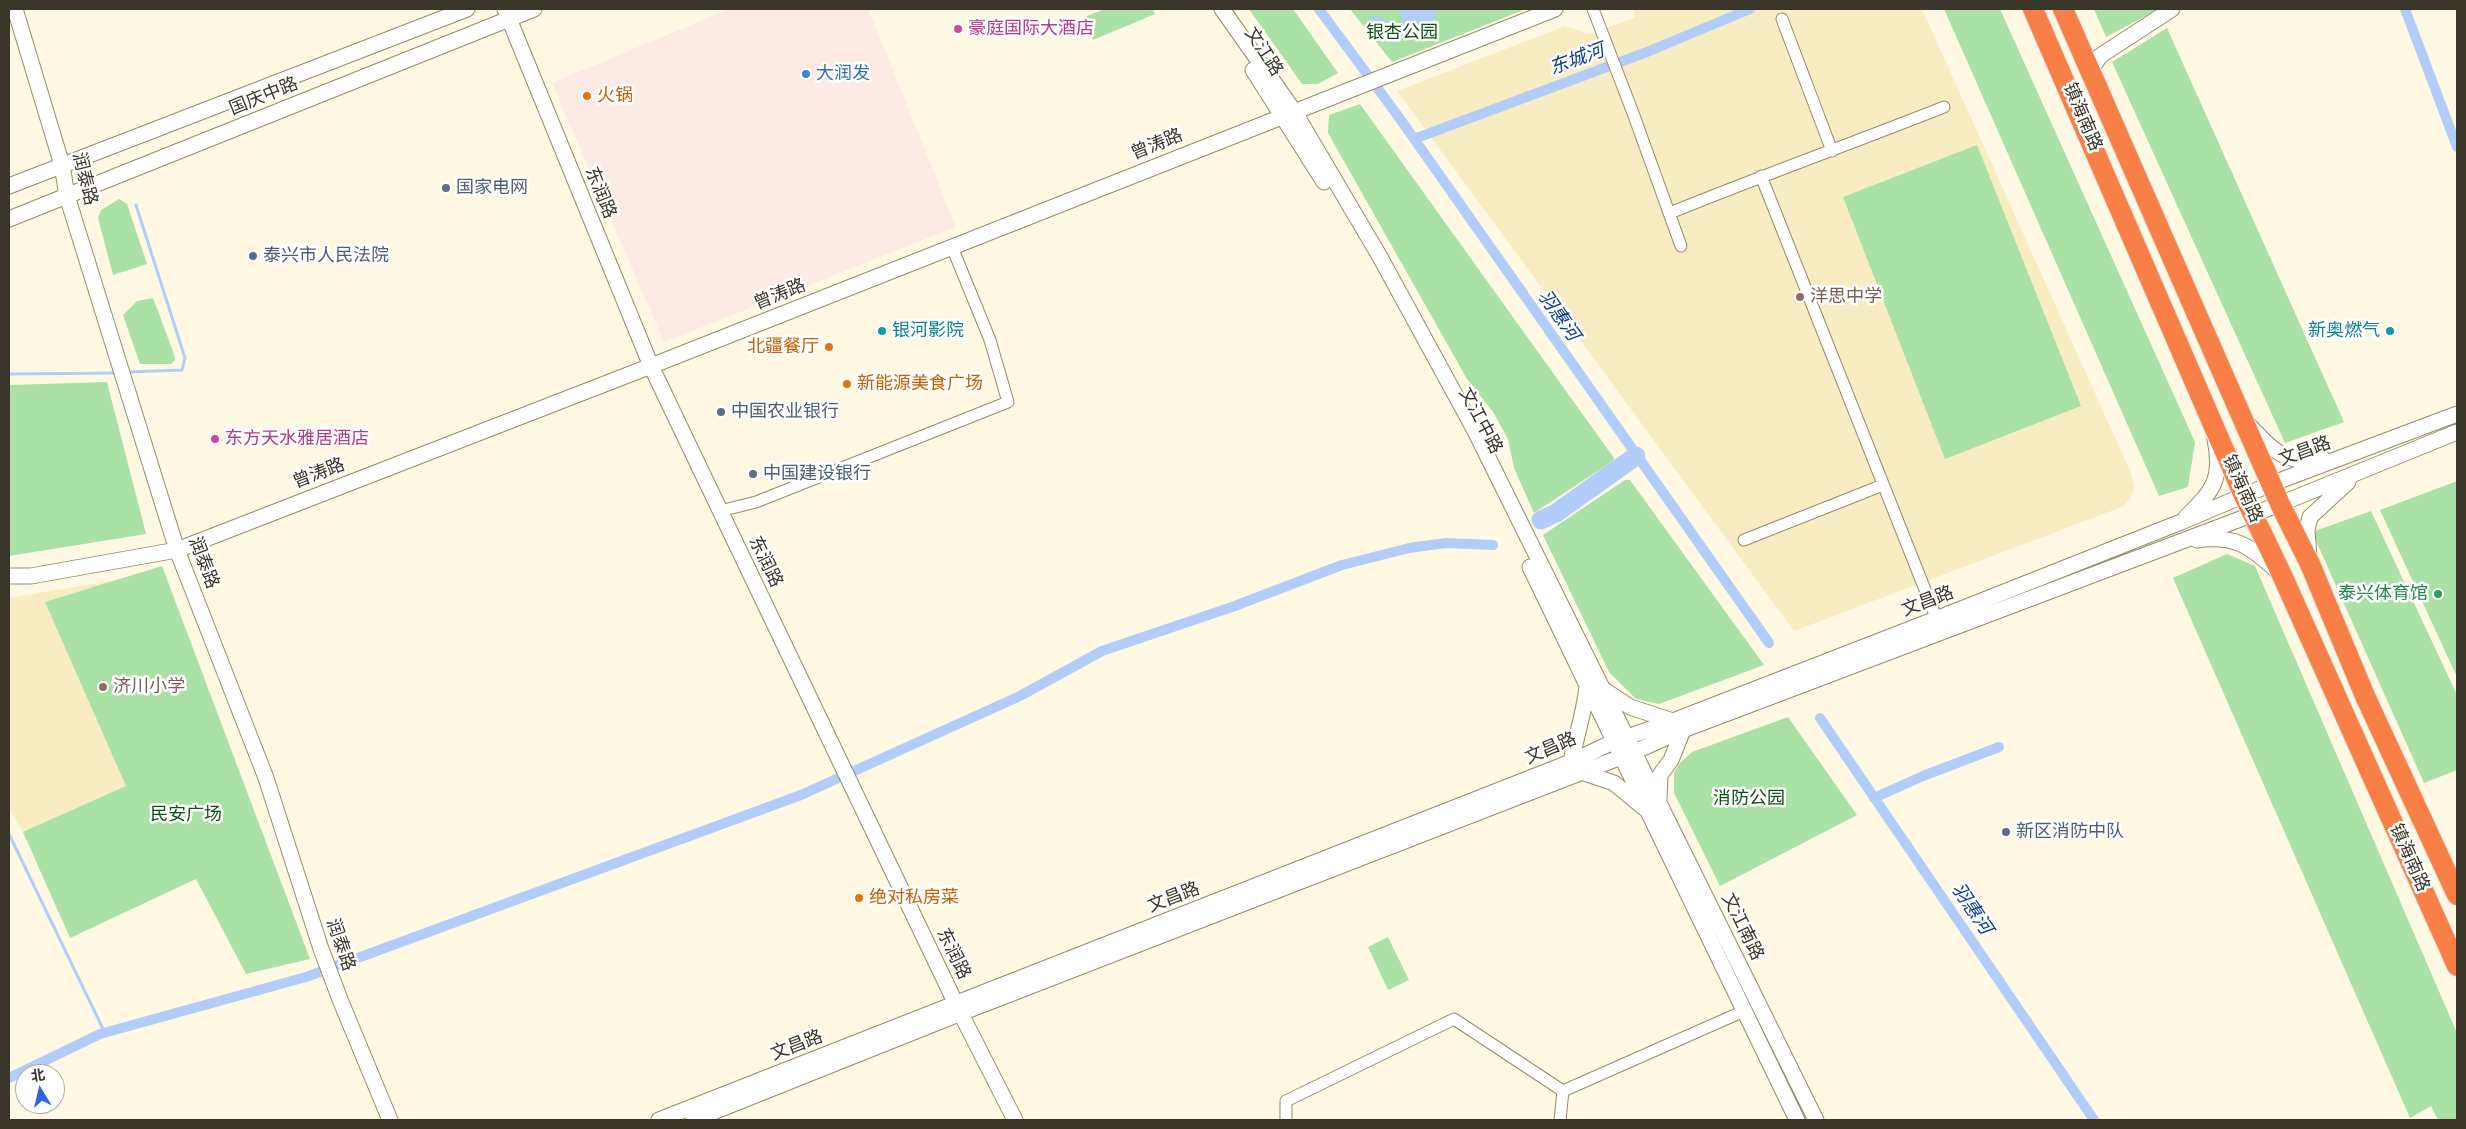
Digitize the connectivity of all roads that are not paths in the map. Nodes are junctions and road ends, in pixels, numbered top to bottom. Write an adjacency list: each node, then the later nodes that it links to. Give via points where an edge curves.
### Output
1 (15, 9): 17 (main road, 润泰路)
2 (467, 9): 17 (main road)
3 (534, 9): 11 (main road, 国庆中路)
4 (1212, 9): 15 (main road, 文江路)
5 (1222, 9): 15 (main road)
6 (1555, 9): 15 (main road, 曾涛路)
7 (1593, 9): 21 (street)
8 (2034, 9): 27 (highway, 镇海南路)
9 (2063, 9): 13 (highway, 镇海南路)
10 (2172, 9): 13 (main road, via 2100,56)
11 (507, 14): 20 (main road, 国庆中路); 25 (main road, 东润路)
12 (1782, 19): 16 (street)
13 (2090, 71): 28 (highway, 镇海南路)
14 (1944, 106): 16 (street)
15 (1288, 114): 24 (main road, 曾涛路); 47 (main road, 文江中路, via 1369,254 1467,436)
16 (1832, 151): 18 (street)
17 (62, 165): 19 (main road); 20 (main road, 润泰路)
18 (1761, 176): 21 (street); 33 (street)
19 (9, 186)
20 (67, 196): 22 (main road, 国庆中路); 41 (main road, 润泰路)
21 (1670, 213): 23 (street)
22 (9, 219)
23 (1681, 246)
24 (952, 247): 25 (main road, 曾涛路); 36 (street, via 990,340 1008,402 756,502)
25 (651, 366): 36 (main road, 东润路); 41 (main road, 曾涛路)
26 (2457, 414): 30 (main road, 文昌路)
27 (2211, 418): 34 (highway, 镇海南路); 38 (main road, via 2217,448 2216,480)
28 (2242, 418): 30 (main road, via 2270,448 2285,458); 32 (highway, 镇海南路)
29 (2457, 432): 31 (main road, 文昌路)
30 (2341, 459): 32 (main road, 文昌路)
31 (2360, 472): 35 (main road, 文昌路); 42 (main road, via 2310,517 2307,530)
32 (2271, 484): 34 (main road, 文昌路); 35 (highway, 镇海南路)
33 (1883, 485): 39 (street); 45 (street)
34 (2244, 496): 37 (highway, 镇海南路); 38 (main road, 文昌路)
35 (2280, 504): 37 (main road, 文昌路); 42 (highway, 镇海南路)
36 (720, 511): 55 (main road, 东润路)
37 (2252, 514): 40 (main road, 文昌路); 43 (highway, 镇海南路)
38 (2181, 522): 45 (main road, 文昌路)
39 (1744, 540)
40 (2171, 544): 43 (main road, via 2213,538 2237,541 2254,550); 46 (main road, 文昌路)
41 (177, 550): 44 (main road, 曾涛路, via 31,576); 58 (main road, 润泰路, via 266,778 321,949)
42 (2310, 564): 53 (highway, 镇海南路, via 2365,696)
43 (2282, 575): 54 (highway, 镇海南路)
44 (9, 576)
45 (1936, 619): 46 (street); 48 (main road, 文昌路)
46 (1943, 633): 48 (main road, 文昌路)
47 (1594, 687): 48 (main road, via 1630,707); 49 (main road, 文江中路); 51 (main road, via 1577,733)
48 (1678, 725): 49 (main road, 文昌路); 50 (main road, 文昌路); 52 (main road, via 1671,760 1660,775)
49 (1620, 739): 50 (main road, 文江中路); 51 (main road, 文昌路)
50 (1628, 754): 51 (main road, 文昌路); 52 (main road, 文江南路)
51 (1576, 767): 52 (main road, via 1614,782); 55 (main road, 文昌路)
52 (1653, 806): 56 (main road, 文江南路); 65 (main road, 文江南路)
53 (2457, 895)
54 (2457, 966)
55 (959, 1008): 59 (main road, 文昌路); 60 (main road, 文昌路); 61 (main road, 东润路)
56 (1744, 1011): 57 (street); 64 (main road, 文江南路)
57 (1564, 1091): 62 (street, via 1454,1019 1286,1101); 63 (street)
58 (390, 1120)
59 (659, 1120)
60 (693, 1120)
61 (1015, 1120)
62 (1286, 1120)
63 (1560, 1120)
64 (1797, 1120)
65 (1816, 1120)

